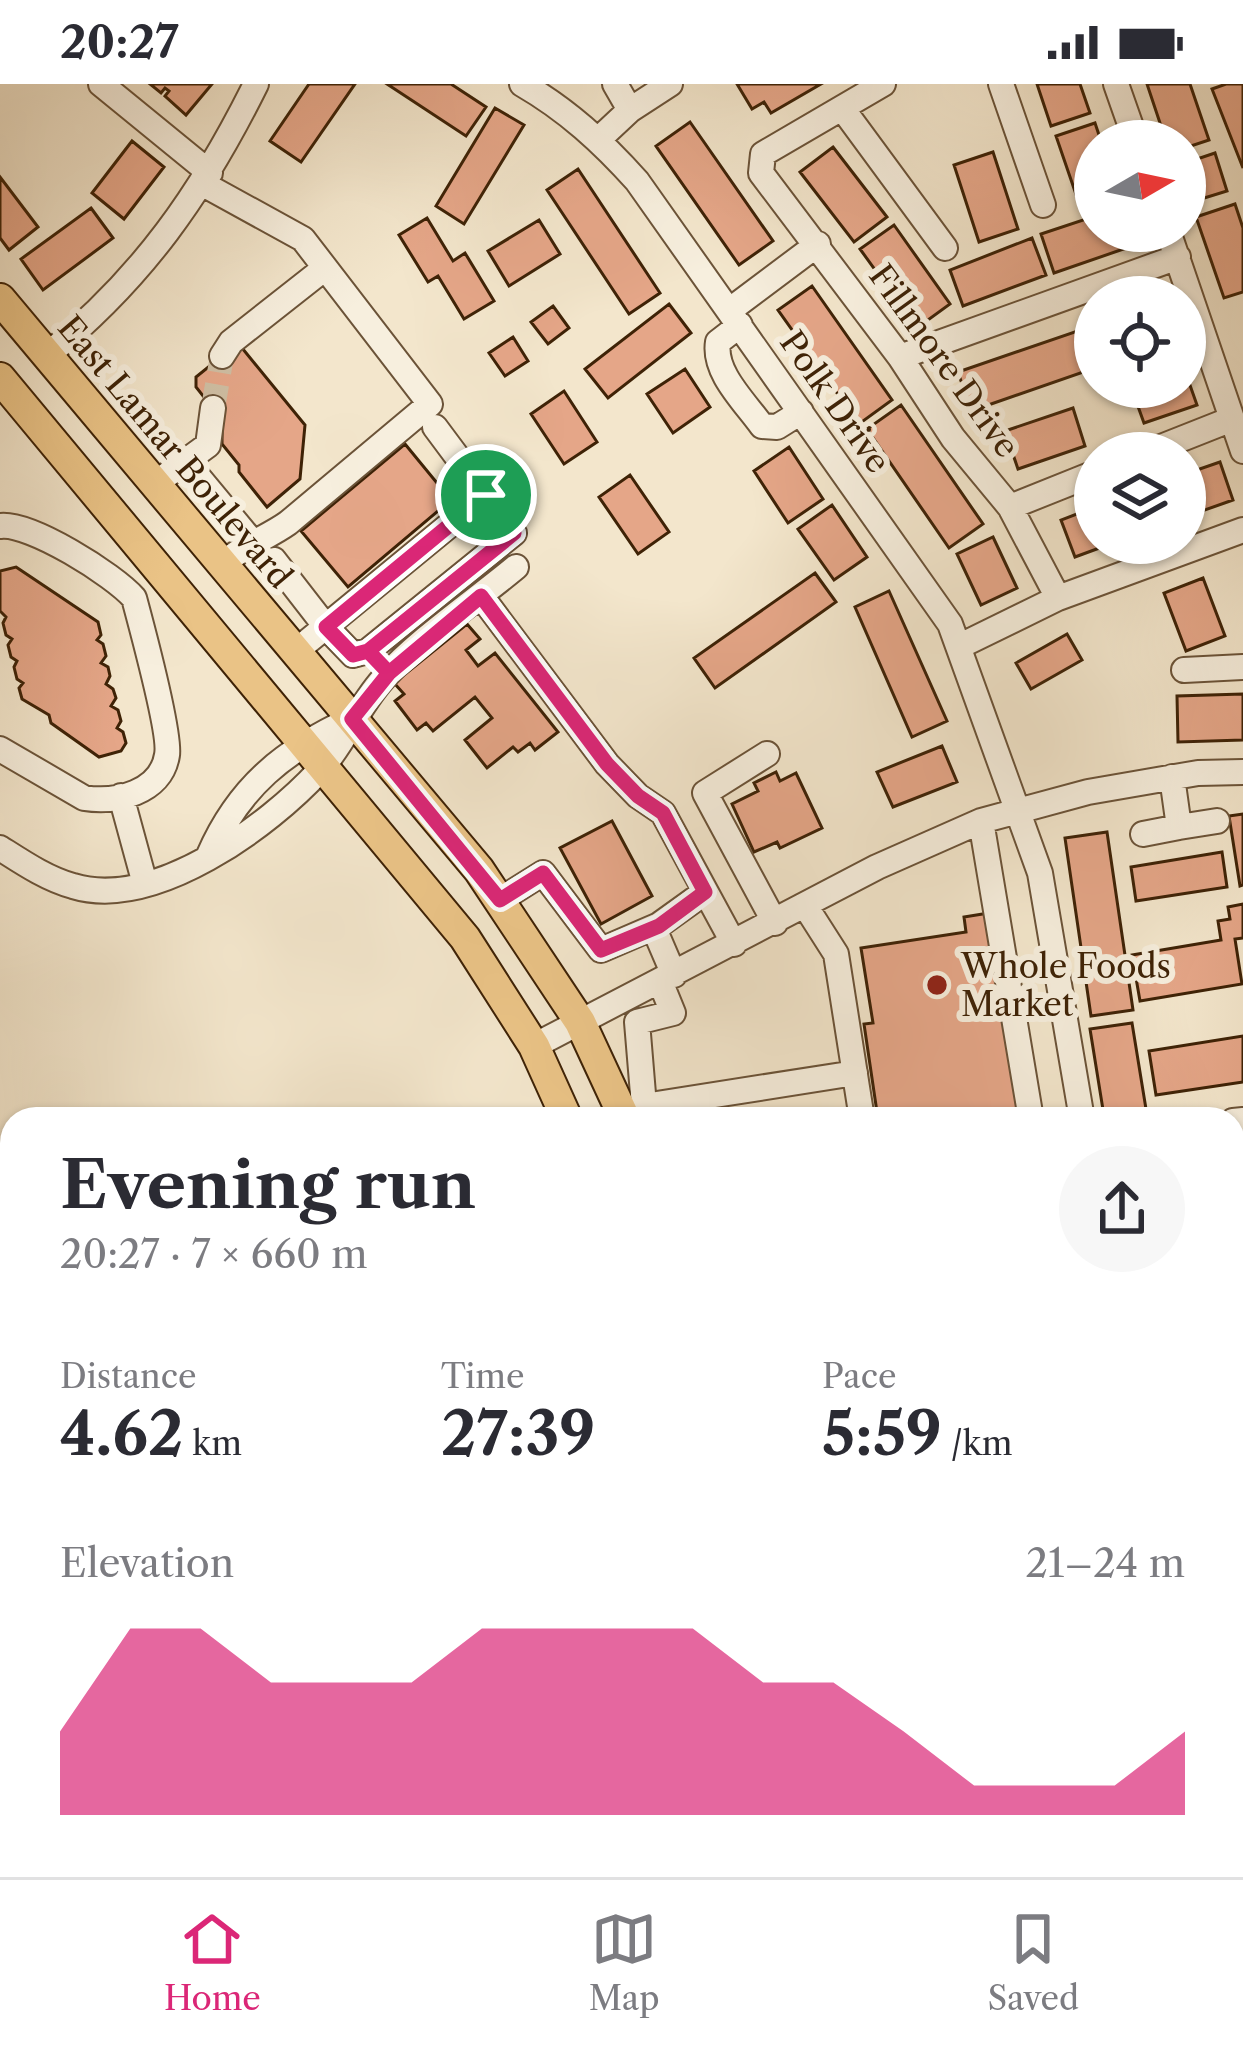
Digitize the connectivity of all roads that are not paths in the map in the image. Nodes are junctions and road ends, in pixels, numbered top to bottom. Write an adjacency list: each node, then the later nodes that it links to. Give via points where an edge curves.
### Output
1 (101, 84): 13 (street)
2 (256, 84): 13 (street)
3 (522, 84): 12 (street, Polk Drive)
4 (615, 84): 10 (street)
5 (884, 84): 9 (street)
6 (1001, 84): 14 (street)
7 (1116, 84): 11 (street)
8 (666, 85): 10 (street)
9 (842, 108): 15 (street, Fillmore Drive, via 763,154 761,173); 16 (street)
10 (630, 110): 12 (street)
11 (1129, 120)
12 (599, 139): 21 (street, Polk Drive)
13 (206, 178): 19 (street, via 302,239); 22 (street, via 135,272)
14 (1042, 205)
15 (818, 244): 21 (street); 24 (street, Fillmore Drive)
16 (945, 248)
17 (1176, 252): 18 (street)
18 (1178, 257): 24 (street); 28 (street)
19 (325, 268): 23 (street); 39 (street, via 430,404)
20 (0, 299): 22 (main road, East Lamar Boulevard)
21 (735, 318): 27 (street, Polk Drive); 27 (street, via 718,342 716,360 726,376 762,426 777,427)
22 (46, 356): 25 (main road); 34 (main road, East Lamar Boulevard)
23 (222, 356)
24 (900, 357): 36 (street, Fillmore Drive)
25 (2, 386): 52 (main road)
26 (213, 408): 32 (street, via 208,445)
27 (801, 412): 45 (street, Polk Drive)
28 (1232, 419): 30 (street); 31 (street)
29 (435, 427): 35 (street)
30 (1199, 432)
31 (1243, 451)
32 (185, 461): 34 (street); 39 (street)
33 (1074, 481): 36 (street)
34 (156, 483): 40 (main road, East Lamar Boulevard)
35 (486, 495): 44 (street); 47 (street, via 514,533)
36 (1010, 507): 43 (street, Fillmore Drive)
37 (0, 526): 58 (street, via 62,549 134,598 169,752 153,783)
38 (1243, 530): 43 (street)
39 (264, 552): 40 (street, via 236,552); 44 (street)
40 (223, 564): 46 (main road, East Lamar Boulevard)
41 (516, 567): 42 (street)
42 (481, 596): 50 (street); 67 (street, via 607,764 663,813)
43 (1058, 598): 45 (street)
44 (326, 627): 46 (street); 47 (street, via 353,655)
45 (960, 646): 59 (street, Polk Drive)
46 (296, 651): 51 (main road, East Lamar Boulevard)
47 (368, 651): 50 (street)
48 (1243, 667): 49 (street)
49 (1184, 670)
50 (389, 673): 51 (street)
51 (352, 719): 52 (street); 55 (street); 68 (main road, East Lamar Boulevard)
52 (302, 742): 55 (main road); 65 (street, via 248,791)
53 (0, 749): 58 (street, via 84,798)
54 (767, 754): 70 (street, via 705,793)
55 (322, 768): 65 (street); 75 (main road, via 465,938)
56 (1243, 772): 57 (street)
57 (1172, 777): 59 (street); 62 (street)
58 (122, 796): 66 (street)
59 (1019, 811): 60 (street); 83 (street, Polk Drive, via 1040,873)
60 (981, 820): 69 (street); 82 (street)
61 (1216, 821): 62 (street)
62 (1179, 827): 63 (street)
63 (1143, 834)
64 (0, 848): 66 (street, via 76,887)
65 (208, 857): 66 (street)
66 (145, 884)
67 (705, 892): 71 (street); 72 (street)
68 (500, 900): 71 (street, via 543,873 601,950); 74 (main road, East Lamar Boulevard)
69 (806, 907): 70 (street); 76 (street, via 836,954)
70 (775, 923): 72 (street)
71 (659, 926): 73 (street)
72 (734, 944): 73 (street)
73 (667, 978): 74 (street); 79 (street, via 673,1013 637,1022)
74 (580, 1022): 75 (street); 78 (main road, East Lamar Boulevard)
75 (533, 1046): 77 (main road)
76 (855, 1073): 80 (street); 81 (street)
77 (561, 1107)
78 (632, 1107)
79 (636, 1107)
80 (673, 1107)
81 (860, 1107)
82 (1028, 1107)
83 (1080, 1107)

